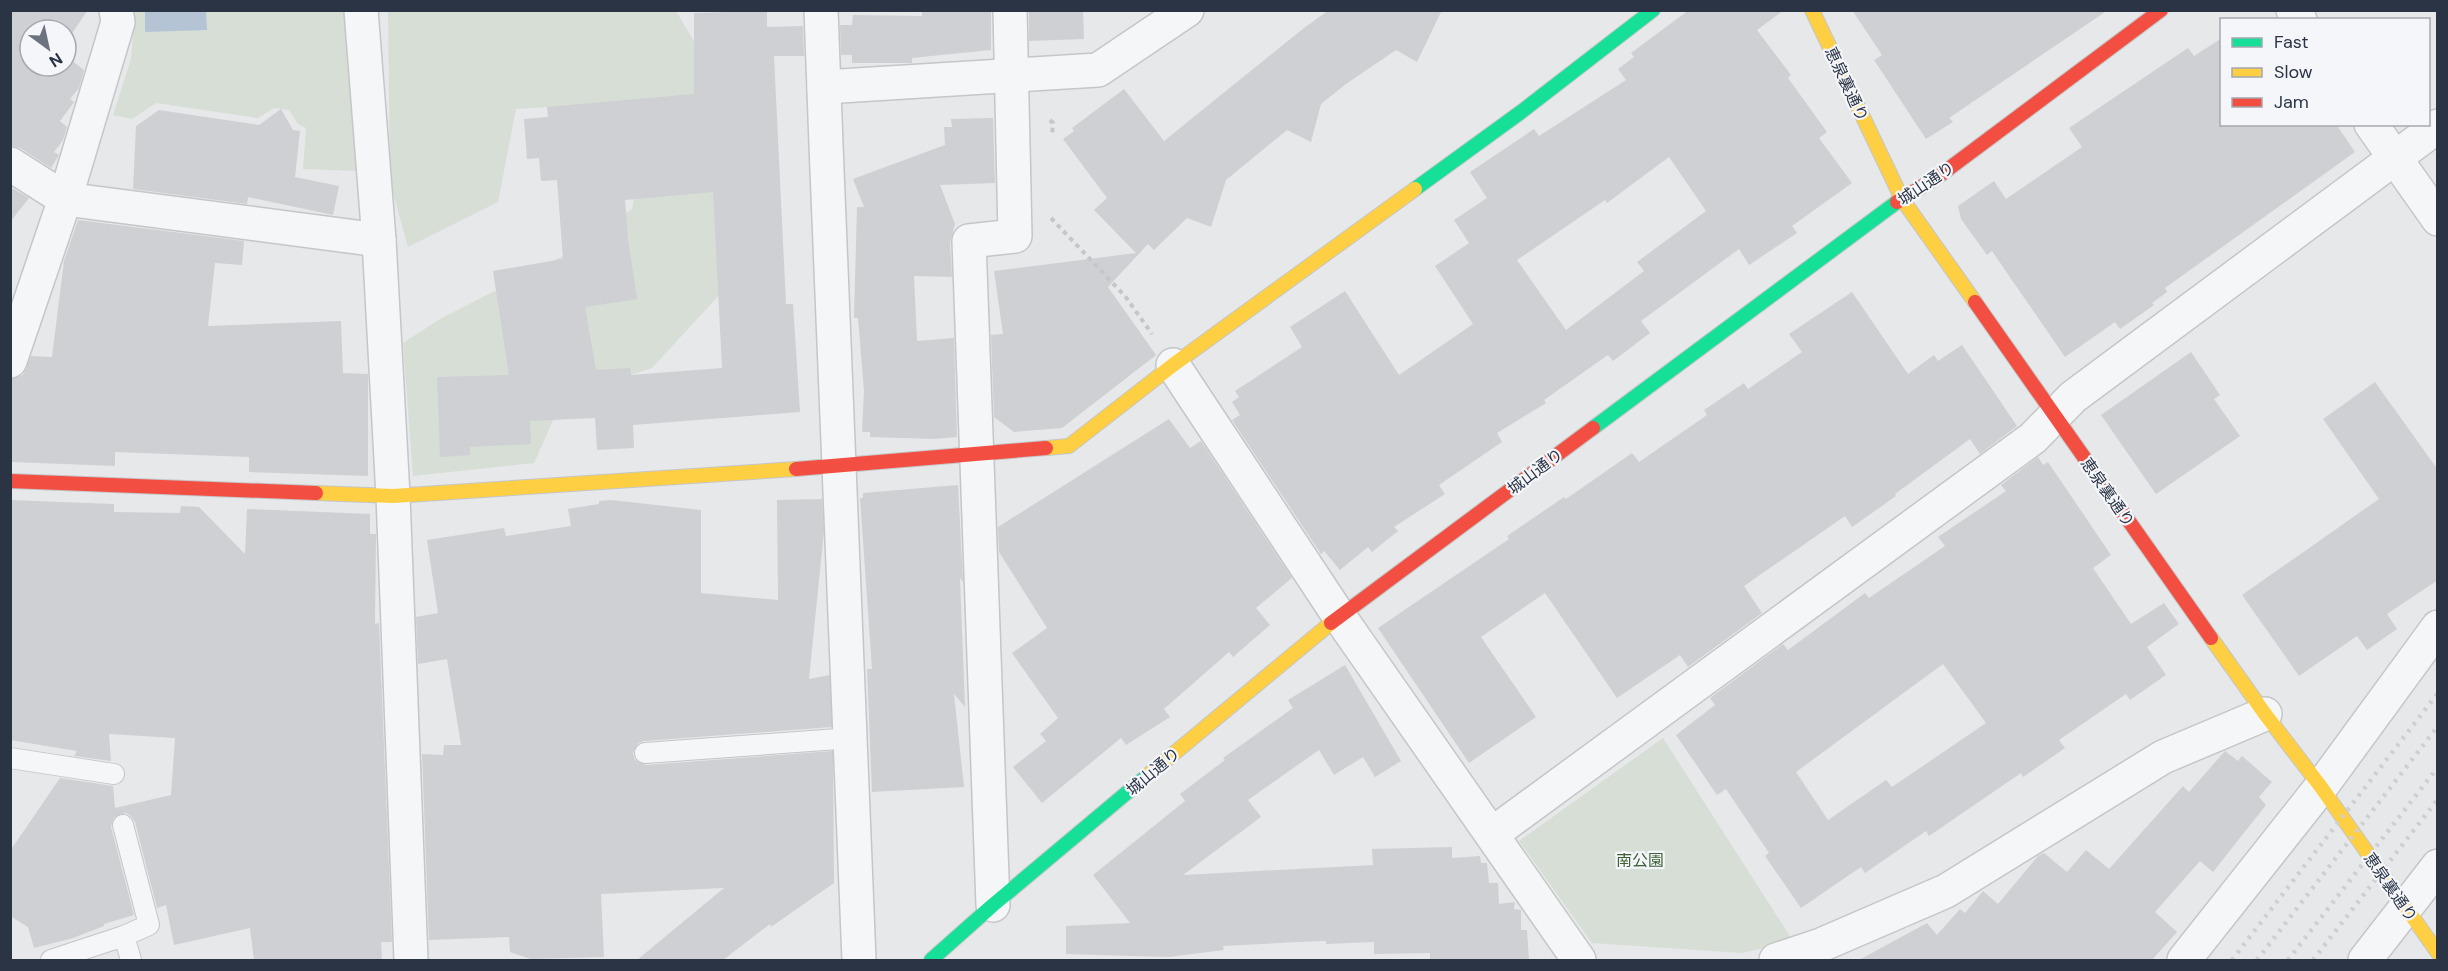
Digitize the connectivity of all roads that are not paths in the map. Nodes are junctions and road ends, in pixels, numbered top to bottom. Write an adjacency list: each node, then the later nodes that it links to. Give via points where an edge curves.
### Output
1 (116, 10): 15 (street, via 118,22)
2 (362, 10): 18 (street)
3 (821, 10): 10 (street)
4 (1010, 10): 9 (street)
5 (1187, 10): 9 (street, via 1098,70)
6 (1653, 10): 20 (street, via 1521,112)
7 (1812, 10): 16 (street, 恵泉裏通り)
8 (2161, 10): 16 (street, 城山通り, via 1939,176)
9 (1012, 75): 10 (street); 22 (street, via 1015,236 969,242)
10 (824, 87): 23 (street)
11 (2372, 126): 13 (street)
12 (2438, 126): 13 (street)
13 (2394, 158): 17 (street); 21 (street, via 2073,397)
14 (10, 164): 15 (street)
15 (65, 199): 18 (street); 19 (street)
16 (1902, 199): 21 (street, 恵泉裏通り); 26 (street, 城山通り)
17 (2438, 219)
18 (378, 240): 25 (street)
19 (10, 361)
20 (1173, 364): 22 (street, via 1069,446); 26 (street)
21 (2054, 417): 28 (street, 恵泉裏通り); 35 (street, via 2033,438)
22 (976, 454): 23 (street); 37 (street)
23 (838, 466): 25 (street); 29 (street)
24 (10, 481): 25 (street)
25 (393, 496): 43 (street)
26 (1339, 616): 35 (street); 37 (street, 城山通り)
27 (2438, 627): 33 (street)
28 (2265, 714): 33 (street, 恵泉裏通り); 47 (street, via 2163,757 1946,891 1821,945)
29 (852, 738): 30 (lane); 44 (street)
30 (645, 753)
31 (10, 758): 32 (lane)
32 (114, 774)
33 (2321, 787): 38 (street, 恵泉裏通り); 48 (street)
34 (123, 825): 39 (lane, via 149,925)
35 (1492, 834): 46 (street)
36 (2438, 866): 38 (street)
37 (993, 905): 45 (street, 城山通り)
38 (2406, 907): 40 (street, 恵泉裏通り); 49 (street)
39 (124, 936): 41 (lane); 42 (lane)
40 (2438, 953)
41 (51, 960)
42 (131, 960)
43 (411, 960)
44 (859, 960)
45 (931, 960)
46 (1580, 960)
47 (1776, 960)
48 (2184, 960)
49 (2365, 960)

